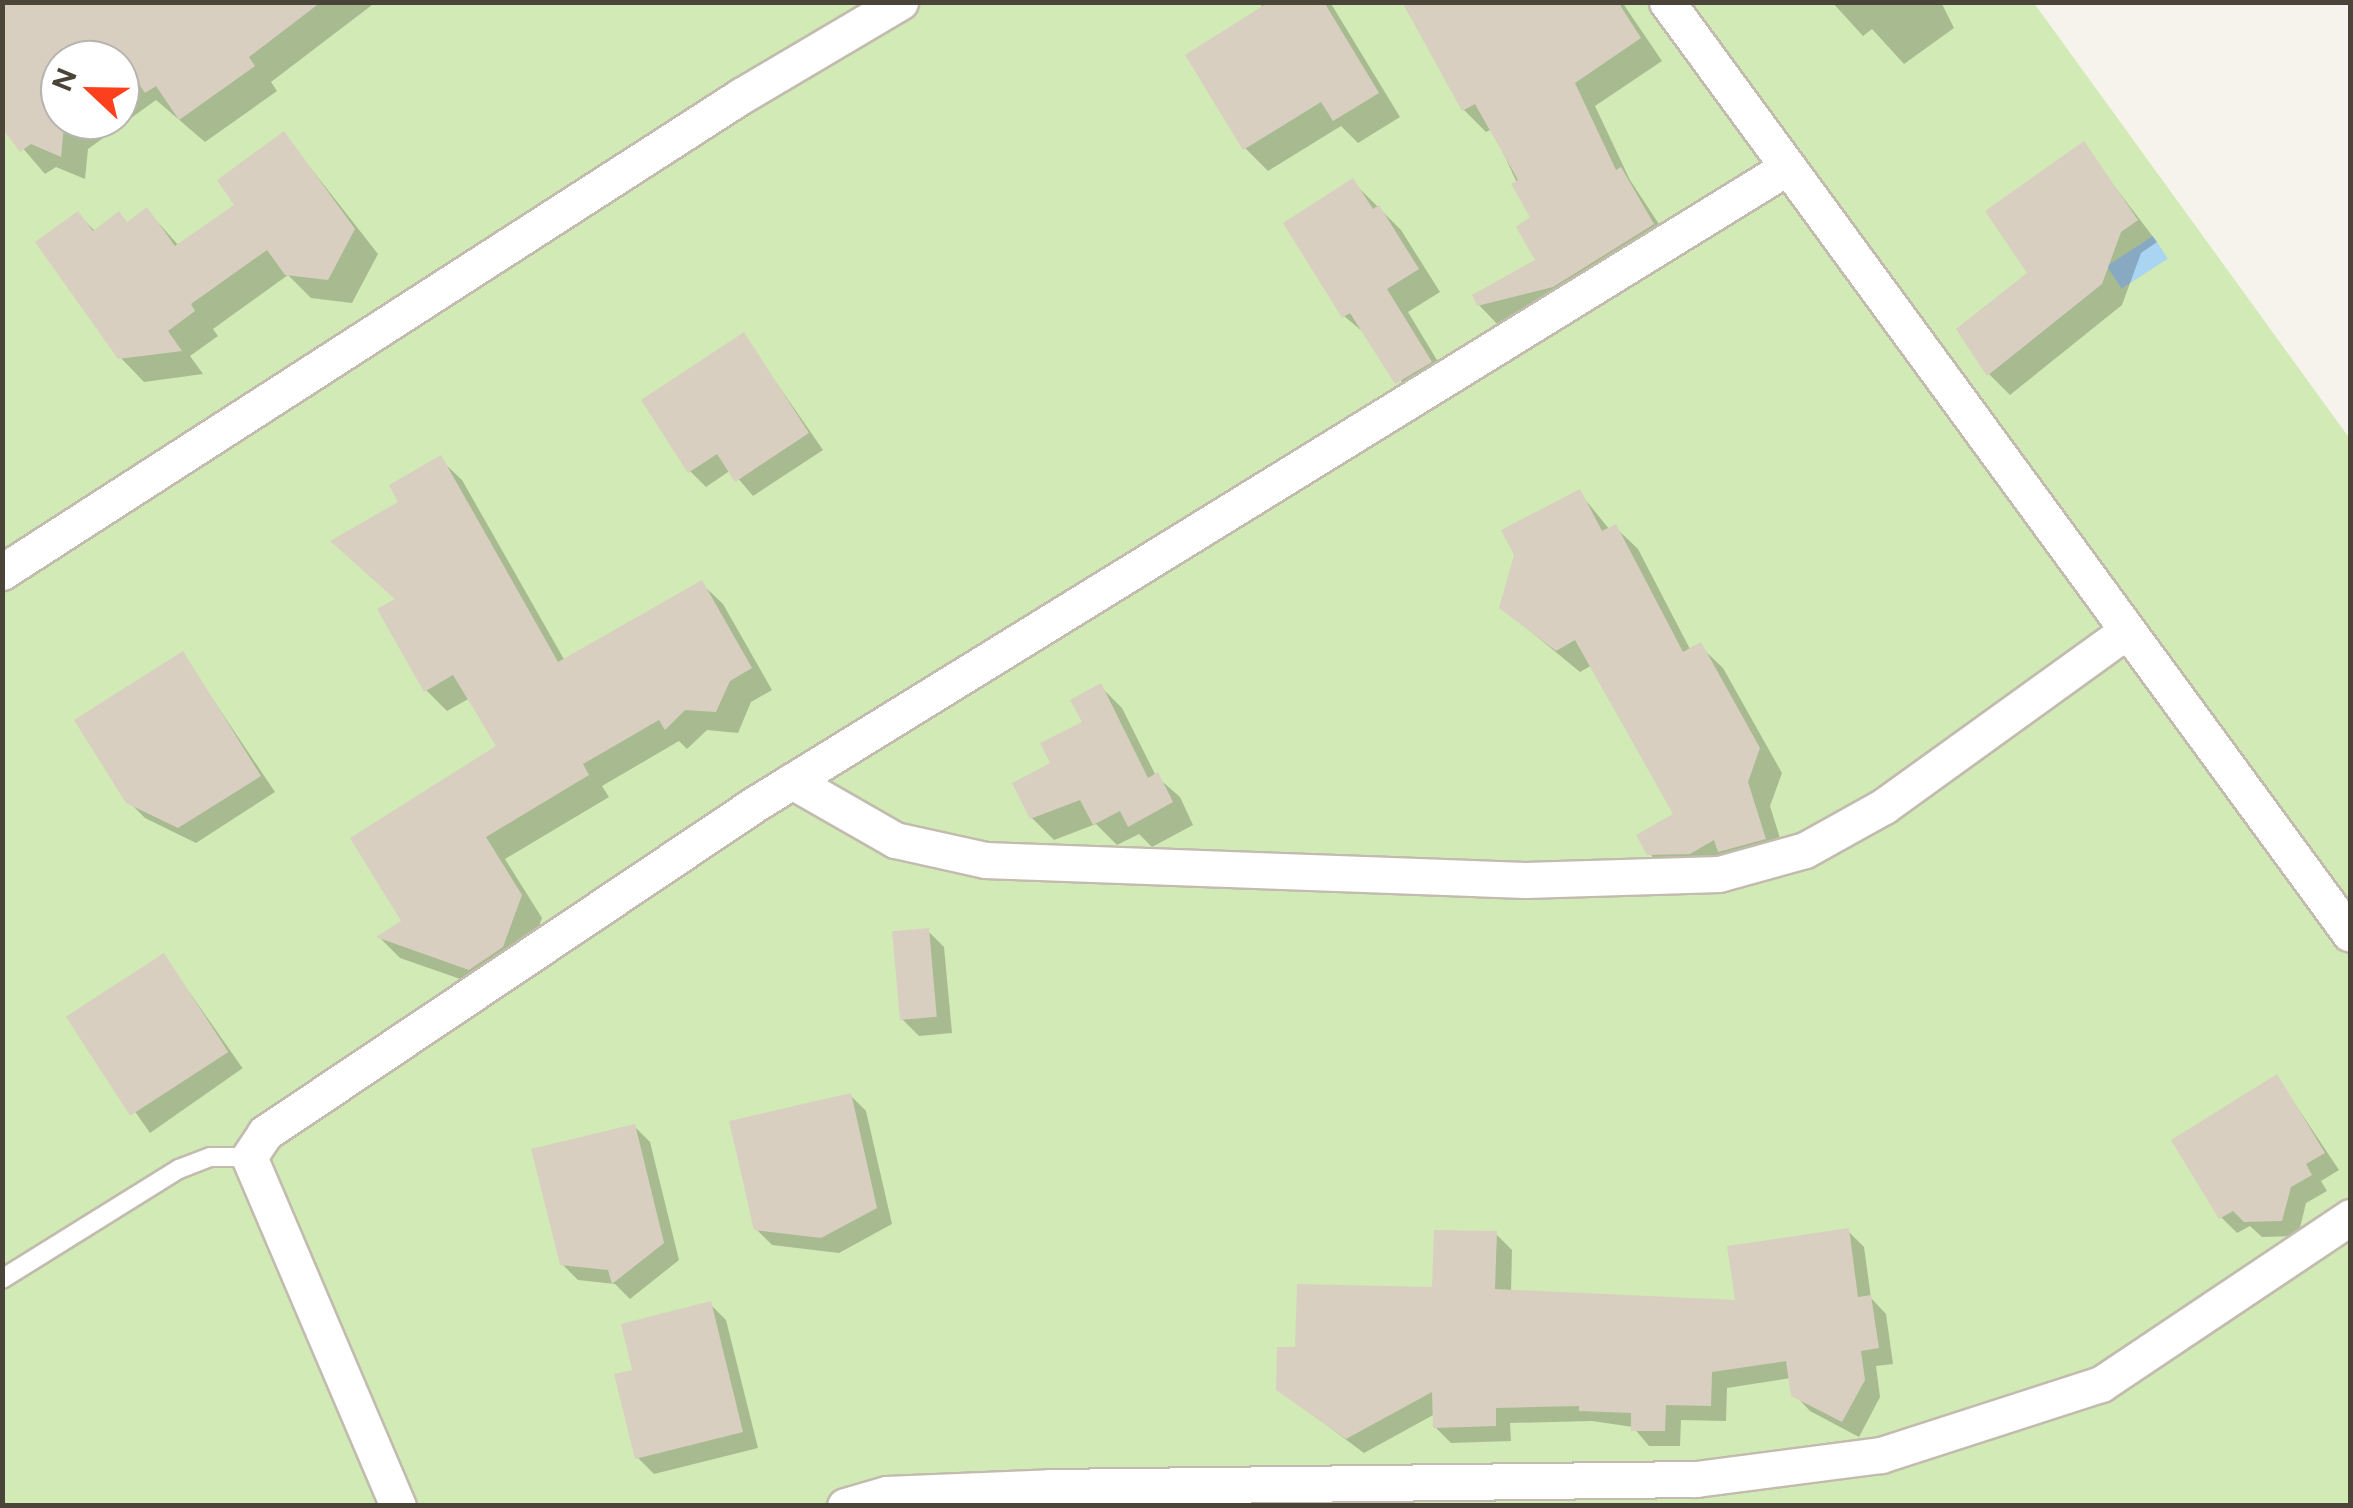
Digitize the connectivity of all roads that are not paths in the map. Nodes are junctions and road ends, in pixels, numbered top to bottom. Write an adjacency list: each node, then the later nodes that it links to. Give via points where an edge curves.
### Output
1 (900, 2): 4 (street, via 741,96)
2 (1667, 2): 3 (street)
3 (1786, 168): 5 (street); 6 (street)
4 (2, 572)
5 (2127, 631): 6 (street, via 1884,806 1805,850 1720,874 1526,880 985,860 895,840); 7 (street)
6 (792, 782): 8 (street, via 265,1133)
7 (2350, 934)
8 (249, 1157): 10 (lane, via 210,1157 179,1169); 11 (street)
9 (2350, 1217): 12 (street, via 2101,1384 1881,1454 1696,1479 1050,1487 886,1494)
10 (2, 1279)
11 (398, 1506)
12 (845, 1506)

